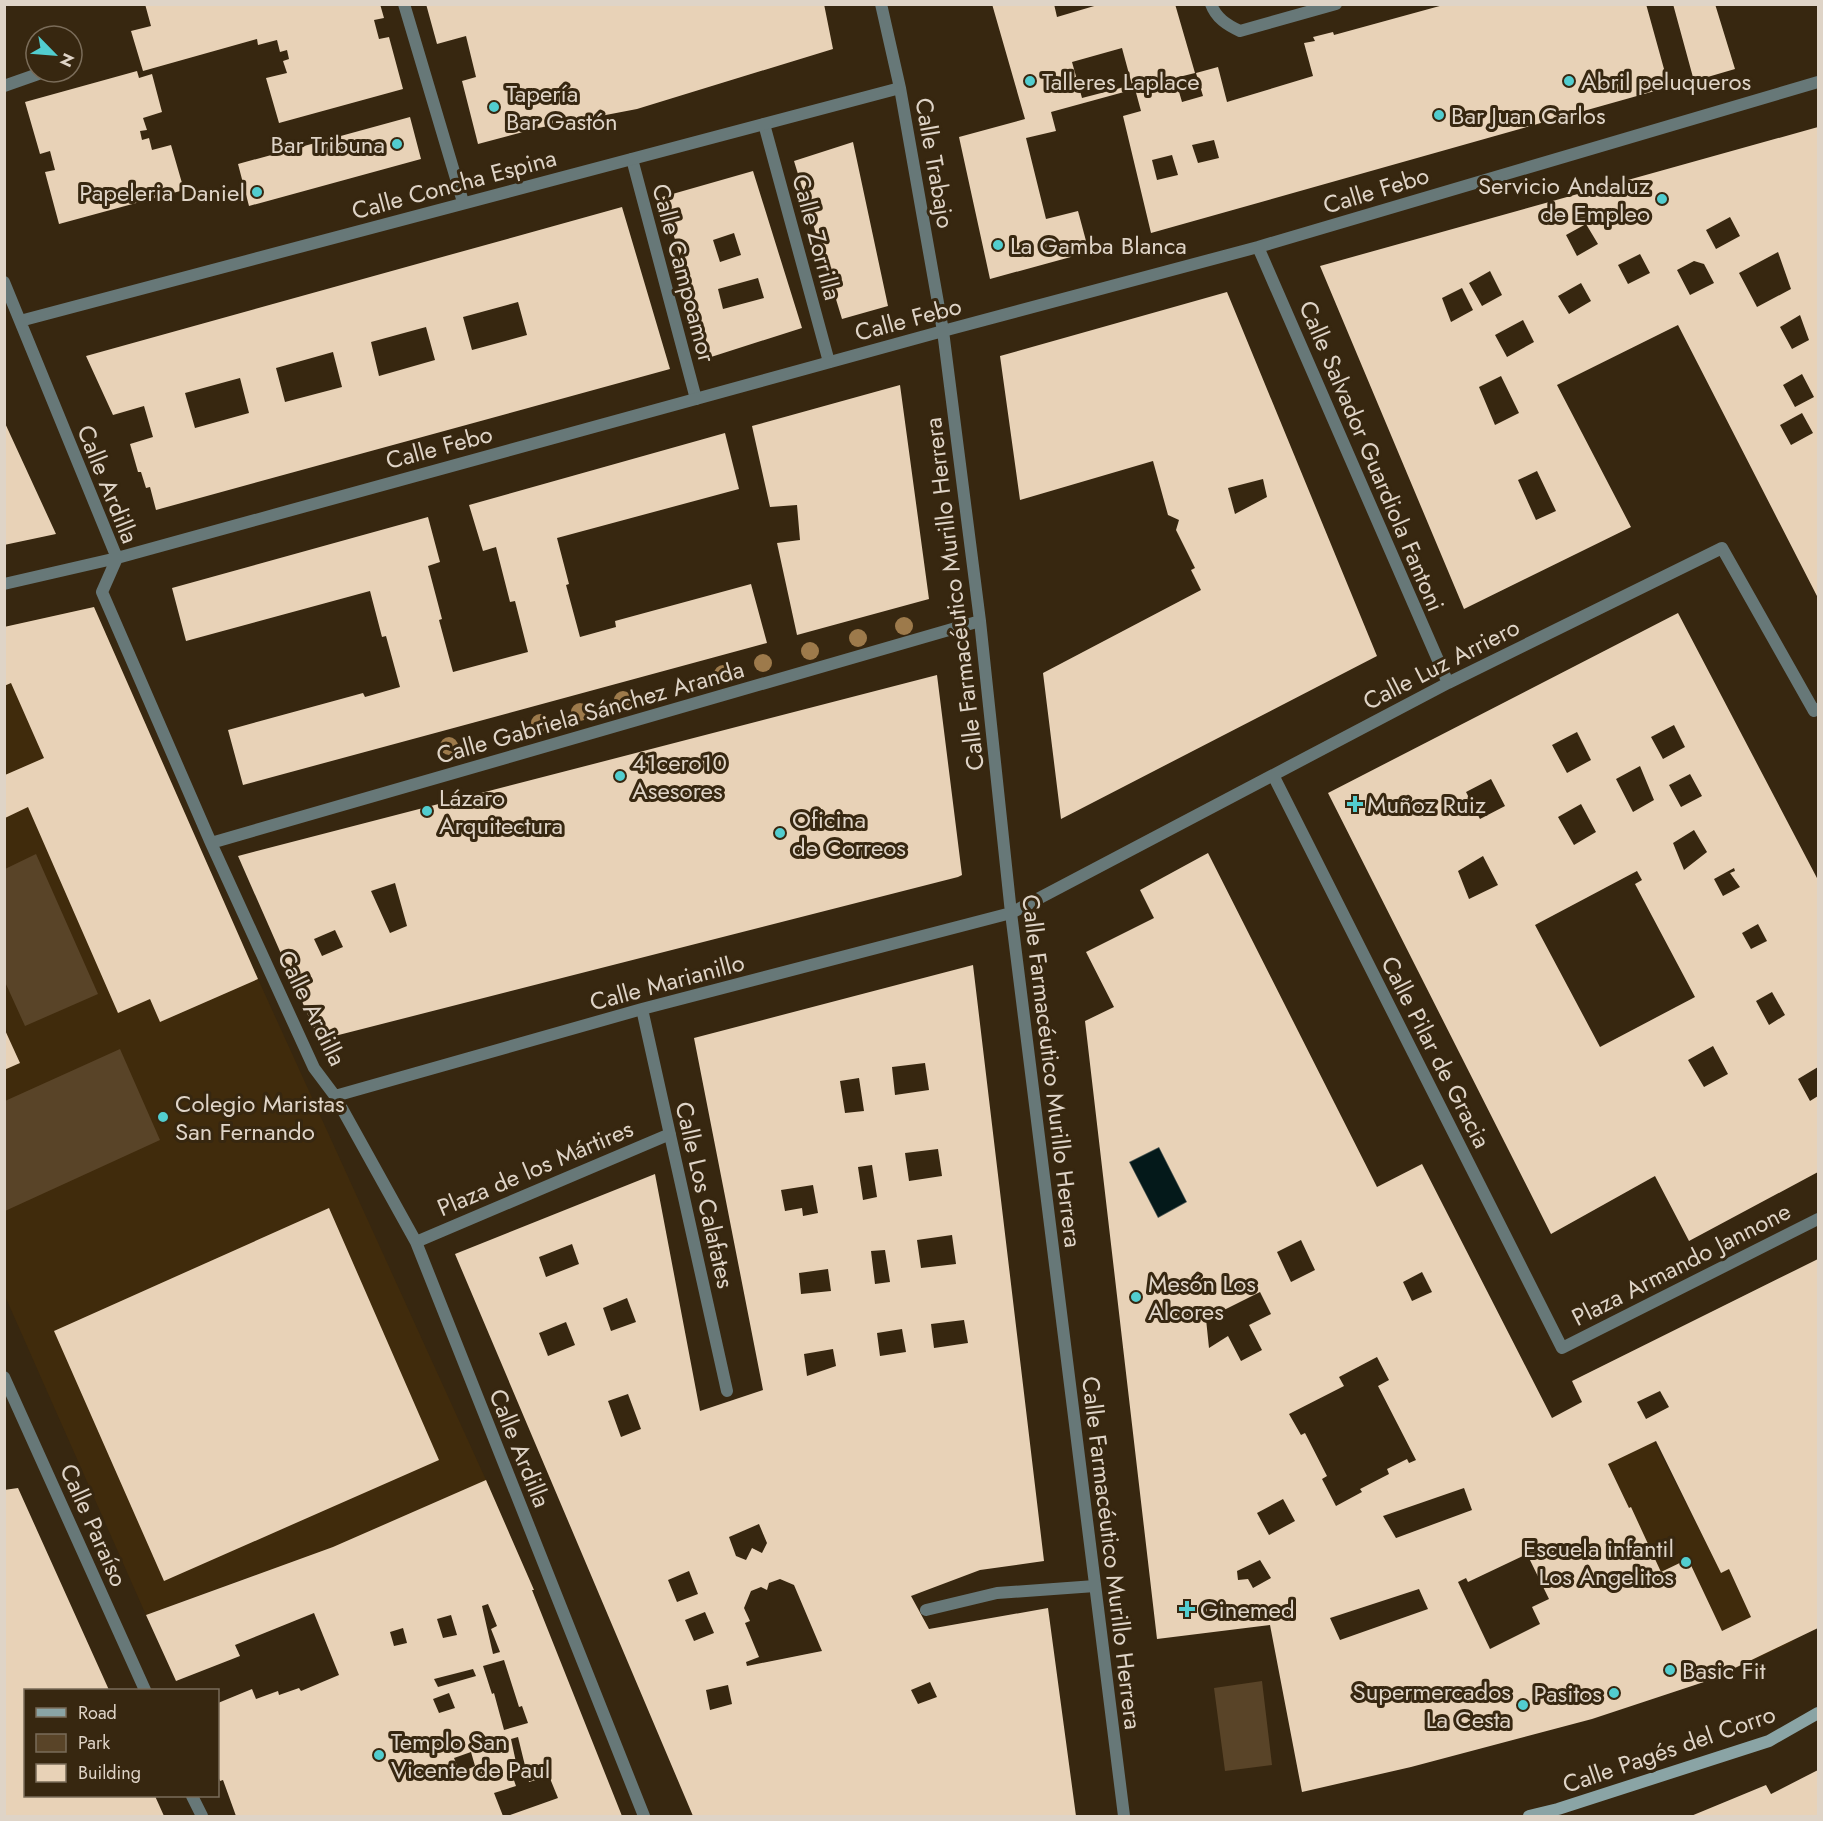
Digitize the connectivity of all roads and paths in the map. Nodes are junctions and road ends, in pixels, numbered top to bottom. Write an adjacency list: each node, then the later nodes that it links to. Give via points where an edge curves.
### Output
1 (404, 4): 11 (street)
2 (881, 4): 8 (street, Calle Trabajo)
3 (1211, 4): 4 (street, via 1227,25 1240,30)
4 (1336, 4)
5 (24, 79): 7 (street)
6 (1818, 82): 12 (street, Calle Febo)
7 (4, 86)
8 (900, 88): 9 (street, Calle Concha Espina); 15 (street, Calle Trabajo)
9 (764, 124): 10 (street, Calle Concha Espina); 16 (street, Calle Zorrilla)
10 (632, 159): 11 (street, Calle Concha Espina); 17 (street, Calle Campoamor)
11 (464, 202): 14 (street, Calle Concha Espina)
12 (1258, 247): 15 (street, Calle Febo); 21 (street, Calle Salvador Guardiola Fantoni)
13 (4, 282): 14 (street, Calle Ardilla)
14 (20, 321): 18 (street, Calle Ardilla)
15 (943, 331): 16 (street, Calle Febo); 20 (street, Calle Farmacéutico Murillo Herrera)
16 (829, 362): 17 (street, Calle Febo)
17 (696, 399): 18 (street, Calle Febo)
18 (117, 558): 19 (street, Calle Febo); 24 (street, Calle Ardilla, via 102,592)
19 (4, 584)
20 (980, 621): 24 (street, Calle Gabriela Sánchez Aranda); 25 (street, Calle Farmacéutico Murillo Herrera)
21 (1448, 682): 22 (street, Calle Luz Arriero, via 1722,548 1814,711); 23 (street, Calle Luz Arriero)
22 (1818, 709)
23 (1272, 775): 25 (street, Calle Luz Arriero); 31 (street, Calle Pilar de Gracia)
24 (211, 843): 27 (street, Calle Ardilla, via 314,1068)
25 (1011, 913): 26 (street, Calle Marianillo); 35 (street, Calle Farmacéutico Murillo Herrera)
26 (642, 1009): 27 (street, Calle Marianillo); 28 (street, Calle Los Calafates)
27 (335, 1096): 30 (street, Calle Ardilla)
28 (670, 1134): 30 (street, Plaza de los Mártires); 33 (street, Calle Los Calafates)
29 (1818, 1219): 31 (street, Plaza Armando Jannone)
30 (416, 1242): 42 (street, Calle Ardilla)
31 (1562, 1348)
32 (4, 1377): 34 (street, Calle Paraíso)
33 (727, 1391)
34 (9, 1401): 37 (street, Calle Paraíso)
35 (1095, 1586): 36 (street, via 997,1593); 43 (street, Calle Farmacéutico Murillo Herrera)
36 (926, 1610)
37 (145, 1689)
38 (1818, 1713): 40 (main road, Calle Pagés del Corro, via 1769,1741)
39 (192, 1797): 41 (street)
40 (1559, 1813): 44 (main road, Calle Pagés del Corro)
41 (202, 1816)
42 (644, 1816)
43 (1124, 1816)
44 (1529, 1816)

